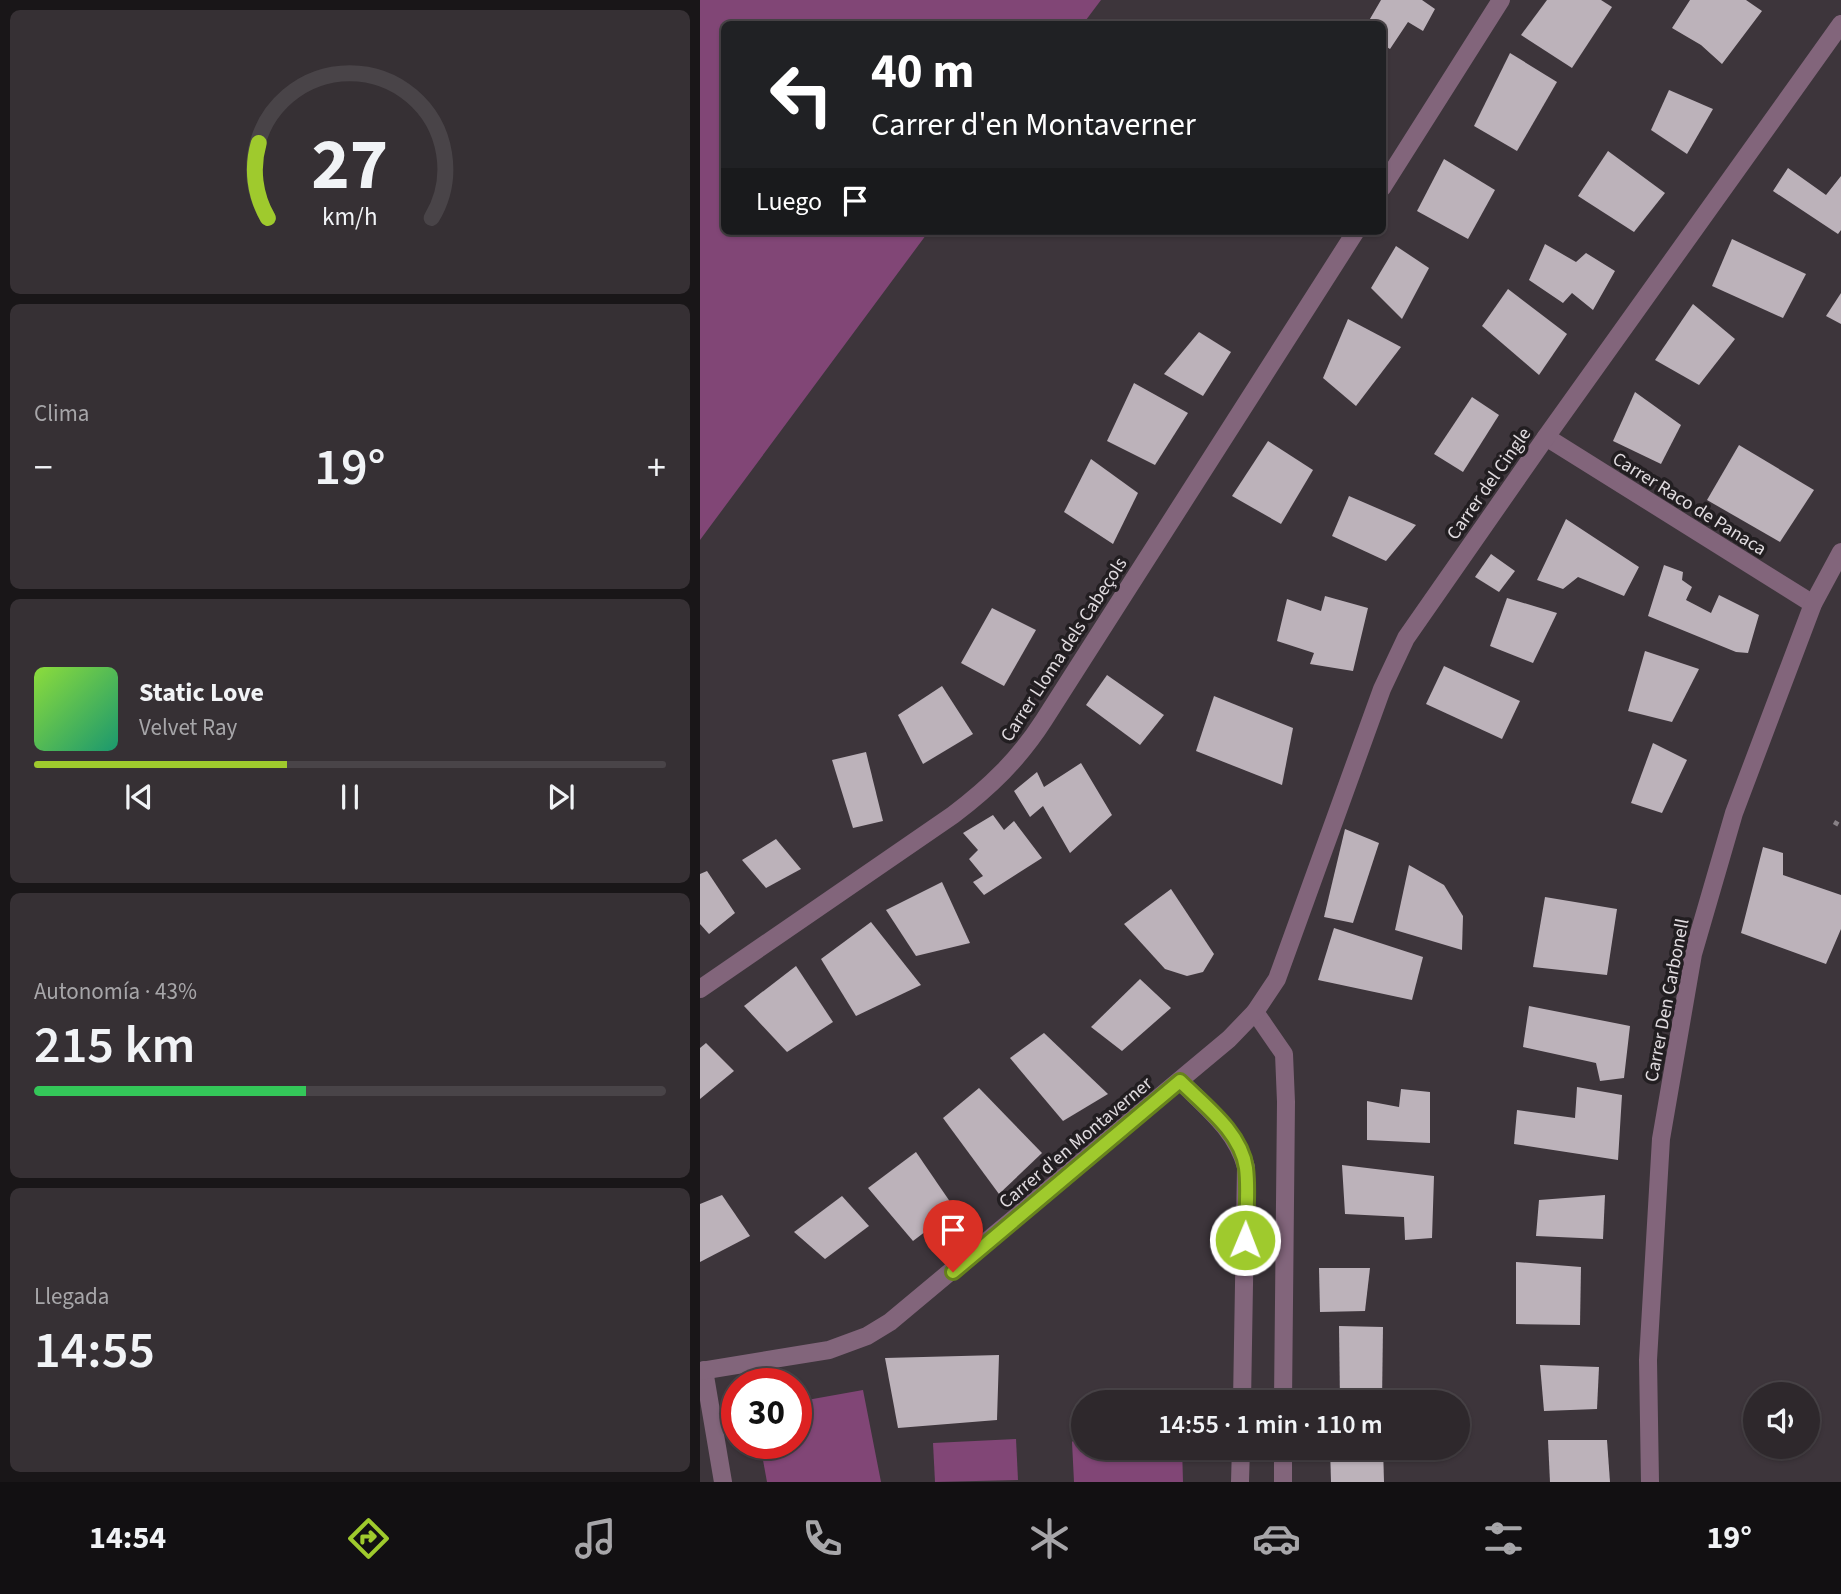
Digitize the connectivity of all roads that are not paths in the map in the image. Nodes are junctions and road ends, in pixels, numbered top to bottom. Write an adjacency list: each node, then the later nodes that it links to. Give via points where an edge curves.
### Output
1 (1501, 0): 3 (street)
2 (1841, 24): 5 (street, Carrer del Cingle)
3 (1386, 182)
4 (1353, 235): 8 (street, Carrer Lloma dels Cabeçols, via 1044,720 1008,769 953,815)
5 (1546, 437): 7 (street, Carrer Raco de Panaca); 9 (street, Carrer del Cingle, via 1406,638 1382,689 1277,979)
6 (1841, 552): 7 (street, Carrer Den Carbonell)
7 (1812, 604): 19 (street, Carrer Den Carbonell, via 1734,813 1693,954 1661,1139 1648,1360)
8 (700, 989)
9 (1255, 1012): 10 (street, Carrer del Cingle); 13 (street, via 1284,1054)
10 (1180, 1081): 11 (street, Carrer d'en Montaverner, via 890,1322 867,1336 830,1350); 12 (street, via 1228,1129 1246,1167)
11 (702, 1370): 16 (street)
12 (1242, 1390)
13 (1283, 1390)
14 (1241, 1460): 17 (street)
15 (1283, 1460): 18 (street)
16 (723, 1482)
17 (1240, 1482)
18 (1283, 1482)
19 (1650, 1482)

